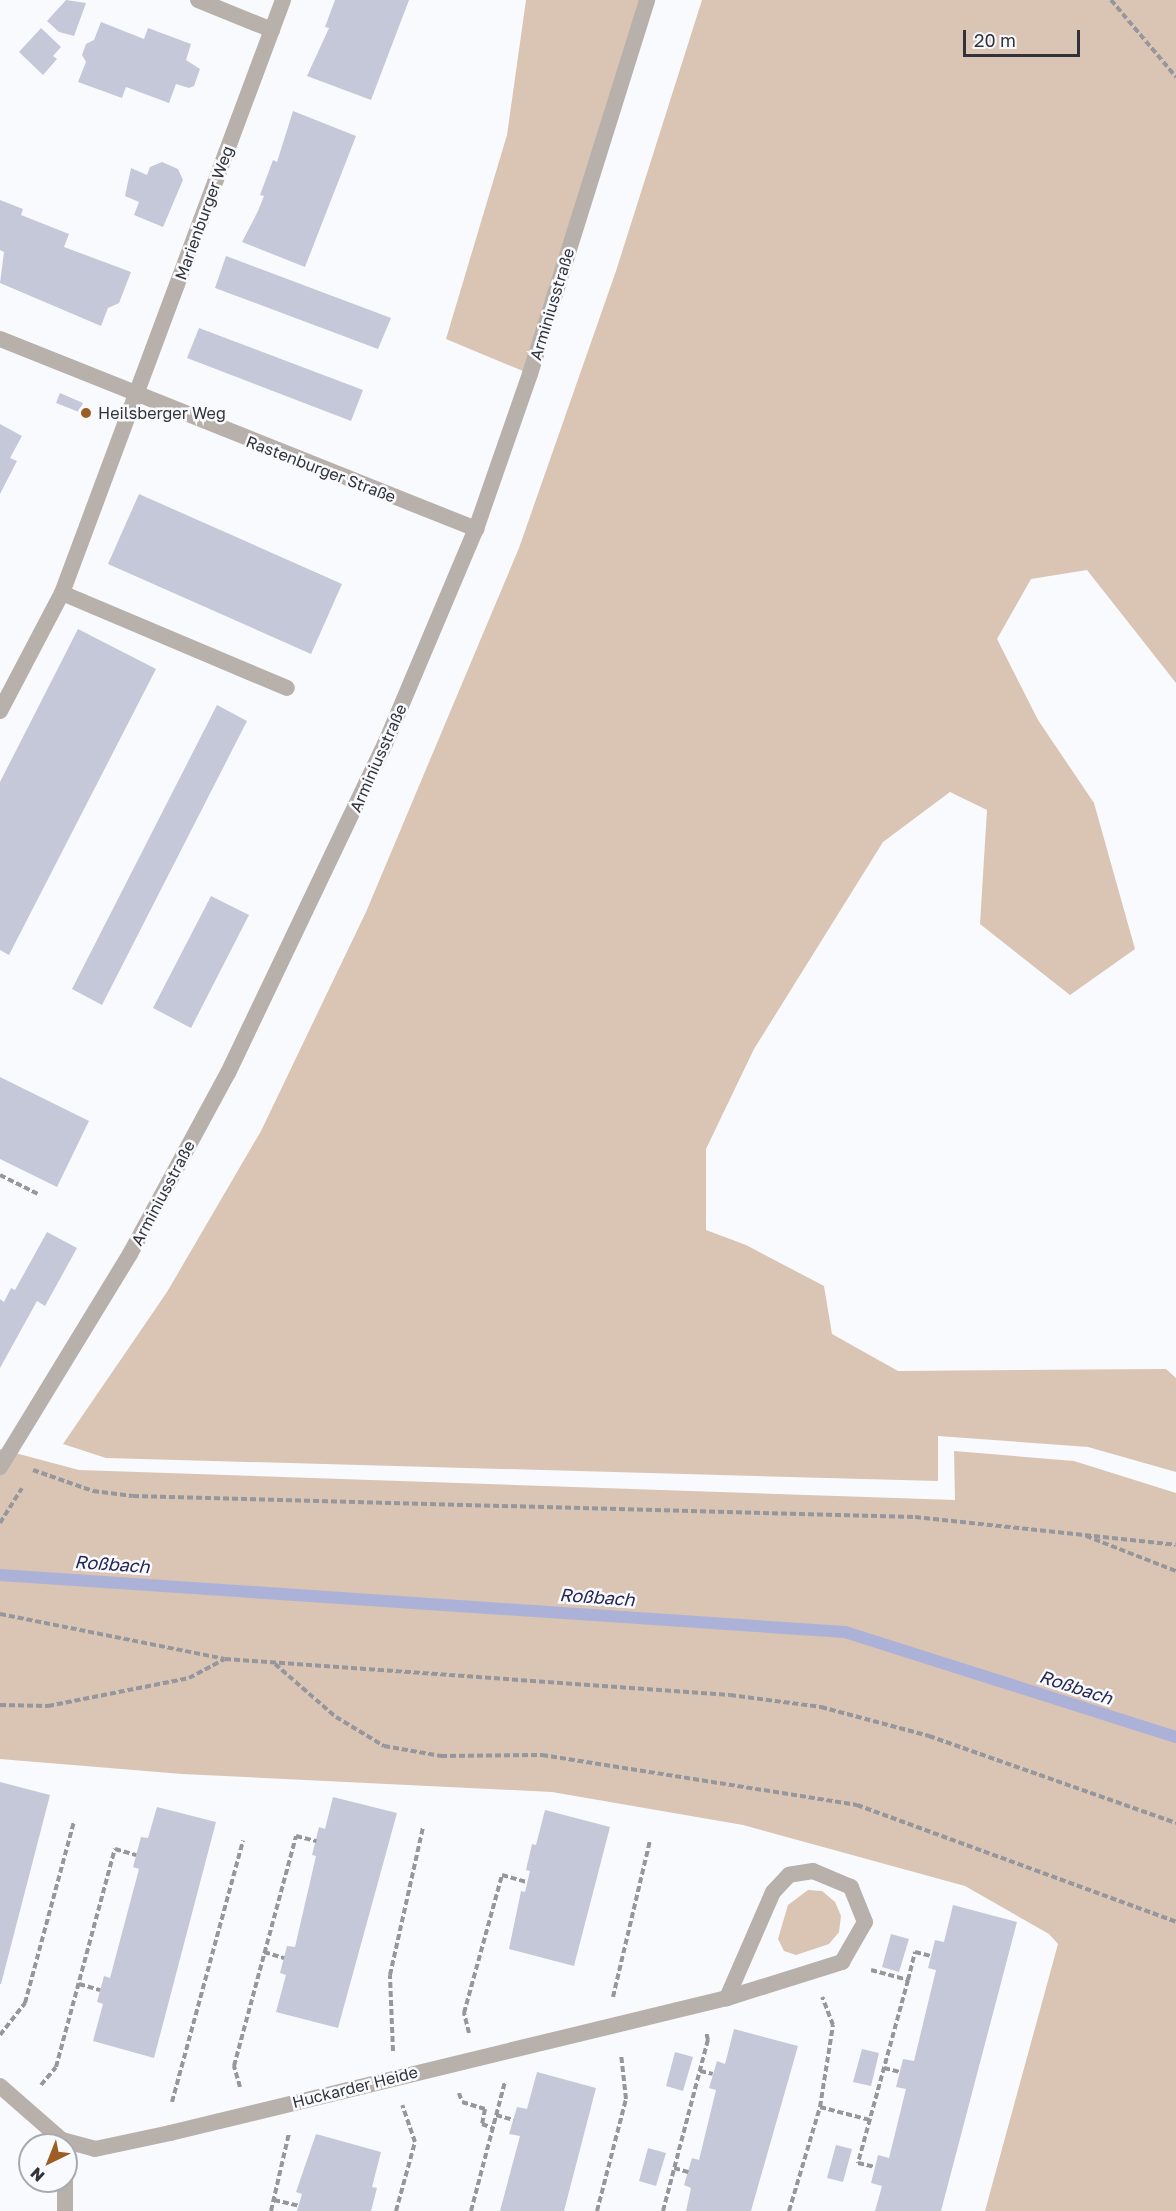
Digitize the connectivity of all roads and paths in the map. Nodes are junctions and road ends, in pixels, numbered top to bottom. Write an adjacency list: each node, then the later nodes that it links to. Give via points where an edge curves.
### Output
1 (198, 0): 5 (street)
2 (284, 0): 5 (street, Marienburger Weg)
3 (647, 0): 9 (street, Arminiusstraße, via 530,374)
4 (1111, 0): 6 (path)
5 (272, 30): 8 (street, Marienburger Weg)
6 (1176, 77)
7 (0, 339): 8 (street, Rastenburger Straße)
8 (135, 396): 9 (street, Rastenburger Straße); 10 (street)
9 (476, 529): 15 (street, Arminiusstraße, via 386,744 228,1073 130,1254)
10 (62, 593): 11 (street); 12 (street)
11 (287, 688)
12 (0, 711)
13 (0, 1175): 14 (path)
14 (38, 1194)
15 (0, 1467)
16 (33, 1470): 19 (path, via 93,1491 133,1496 915,1517)
17 (23, 1486): 18 (path)
18 (0, 1522)
19 (1080, 1533): 20 (path); 21 (path)
20 (1176, 1545)
21 (1176, 1571)
22 (0, 1614): 23 (path)
23 (225, 1659): 24 (path); 25 (path, via 189,1678 48,1706)
24 (274, 1663): 27 (path, via 730,1695 821,1707 929,1736); 33 (path, via 336,1717 384,1746 441,1756 542,1755 857,1805)
25 (0, 1705)
26 (74, 1822): 44 (path, via 25,2003)
27 (1176, 1823)
28 (423, 1827): 52 (path, via 390,1975)
29 (243, 1840): 63 (path, via 171,2109)
30 (316, 1841): 34 (path, via 296,1836)
31 (136, 1855): 40 (path, via 115,1849)
32 (527, 1882): 46 (path, via 502,1875 464,2013)
33 (1176, 1922)
34 (264, 1952): 36 (path); 57 (path, via 234,2066)
35 (931, 1956): 39 (path, via 915,1952)
36 (284, 1958)
37 (842, 1962): 38 (street, Huckarder Heide); 39 (path); 42 (street, via 865,1923 851,1887 813,1871 789,1875 773,1892)
38 (807, 1974): 42 (street, Huckarder Heide); 56 (path, via 833,2025)
39 (908, 1980): 48 (path)
40 (79, 1984): 41 (path); 55 (path, via 56,2067)
41 (100, 1990)
42 (727, 1998): 43 (street, Huckarder Heide)
43 (700, 2004): 45 (street, Huckarder Heide); 49 (path, via 708,2040)
44 (0, 2035)
45 (499, 2052): 46 (street, Huckarder Heide); 58 (path, via 505,2079)
46 (475, 2057): 47 (street, Huckarder Heide)
47 (451, 2063): 52 (street, Huckarder Heide); 61 (path, via 462,2102 485,2109 482,2124)
48 (884, 2068): 50 (path); 60 (path)
49 (700, 2071): 51 (path); 66 (path)
50 (900, 2072)
51 (713, 2074)
52 (394, 2077): 54 (street, Huckarder Heide); 73 (path, via 415,2142)
53 (0, 2086): 55 (street, Huckarder Heide)
54 (282, 2105): 57 (street, Huckarder Heide); 69 (path, via 290,2133)
55 (23, 2107): 62 (street, Huckarder Heide)
56 (820, 2107): 60 (path); 76 (path)
57 (248, 2114): 63 (street, Huckarder Heide)
58 (496, 2115): 59 (path); 61 (path)
59 (513, 2120)
60 (870, 2120): 65 (path, via 858,2163)
61 (493, 2128): 74 (path)
62 (53, 2133)
63 (170, 2133): 64 (street, Huckarder Heide, via 95,2148)
64 (78, 2145)
65 (875, 2167)
66 (674, 2168): 67 (path); 75 (path)
67 (688, 2172)
68 (65, 2193): 71 (street)
69 (274, 2200): 70 (path); 72 (path)
70 (299, 2206)
71 (65, 2211)
72 (271, 2211)
73 (396, 2211)
74 (471, 2211)
75 (663, 2211)
76 (789, 2211)

